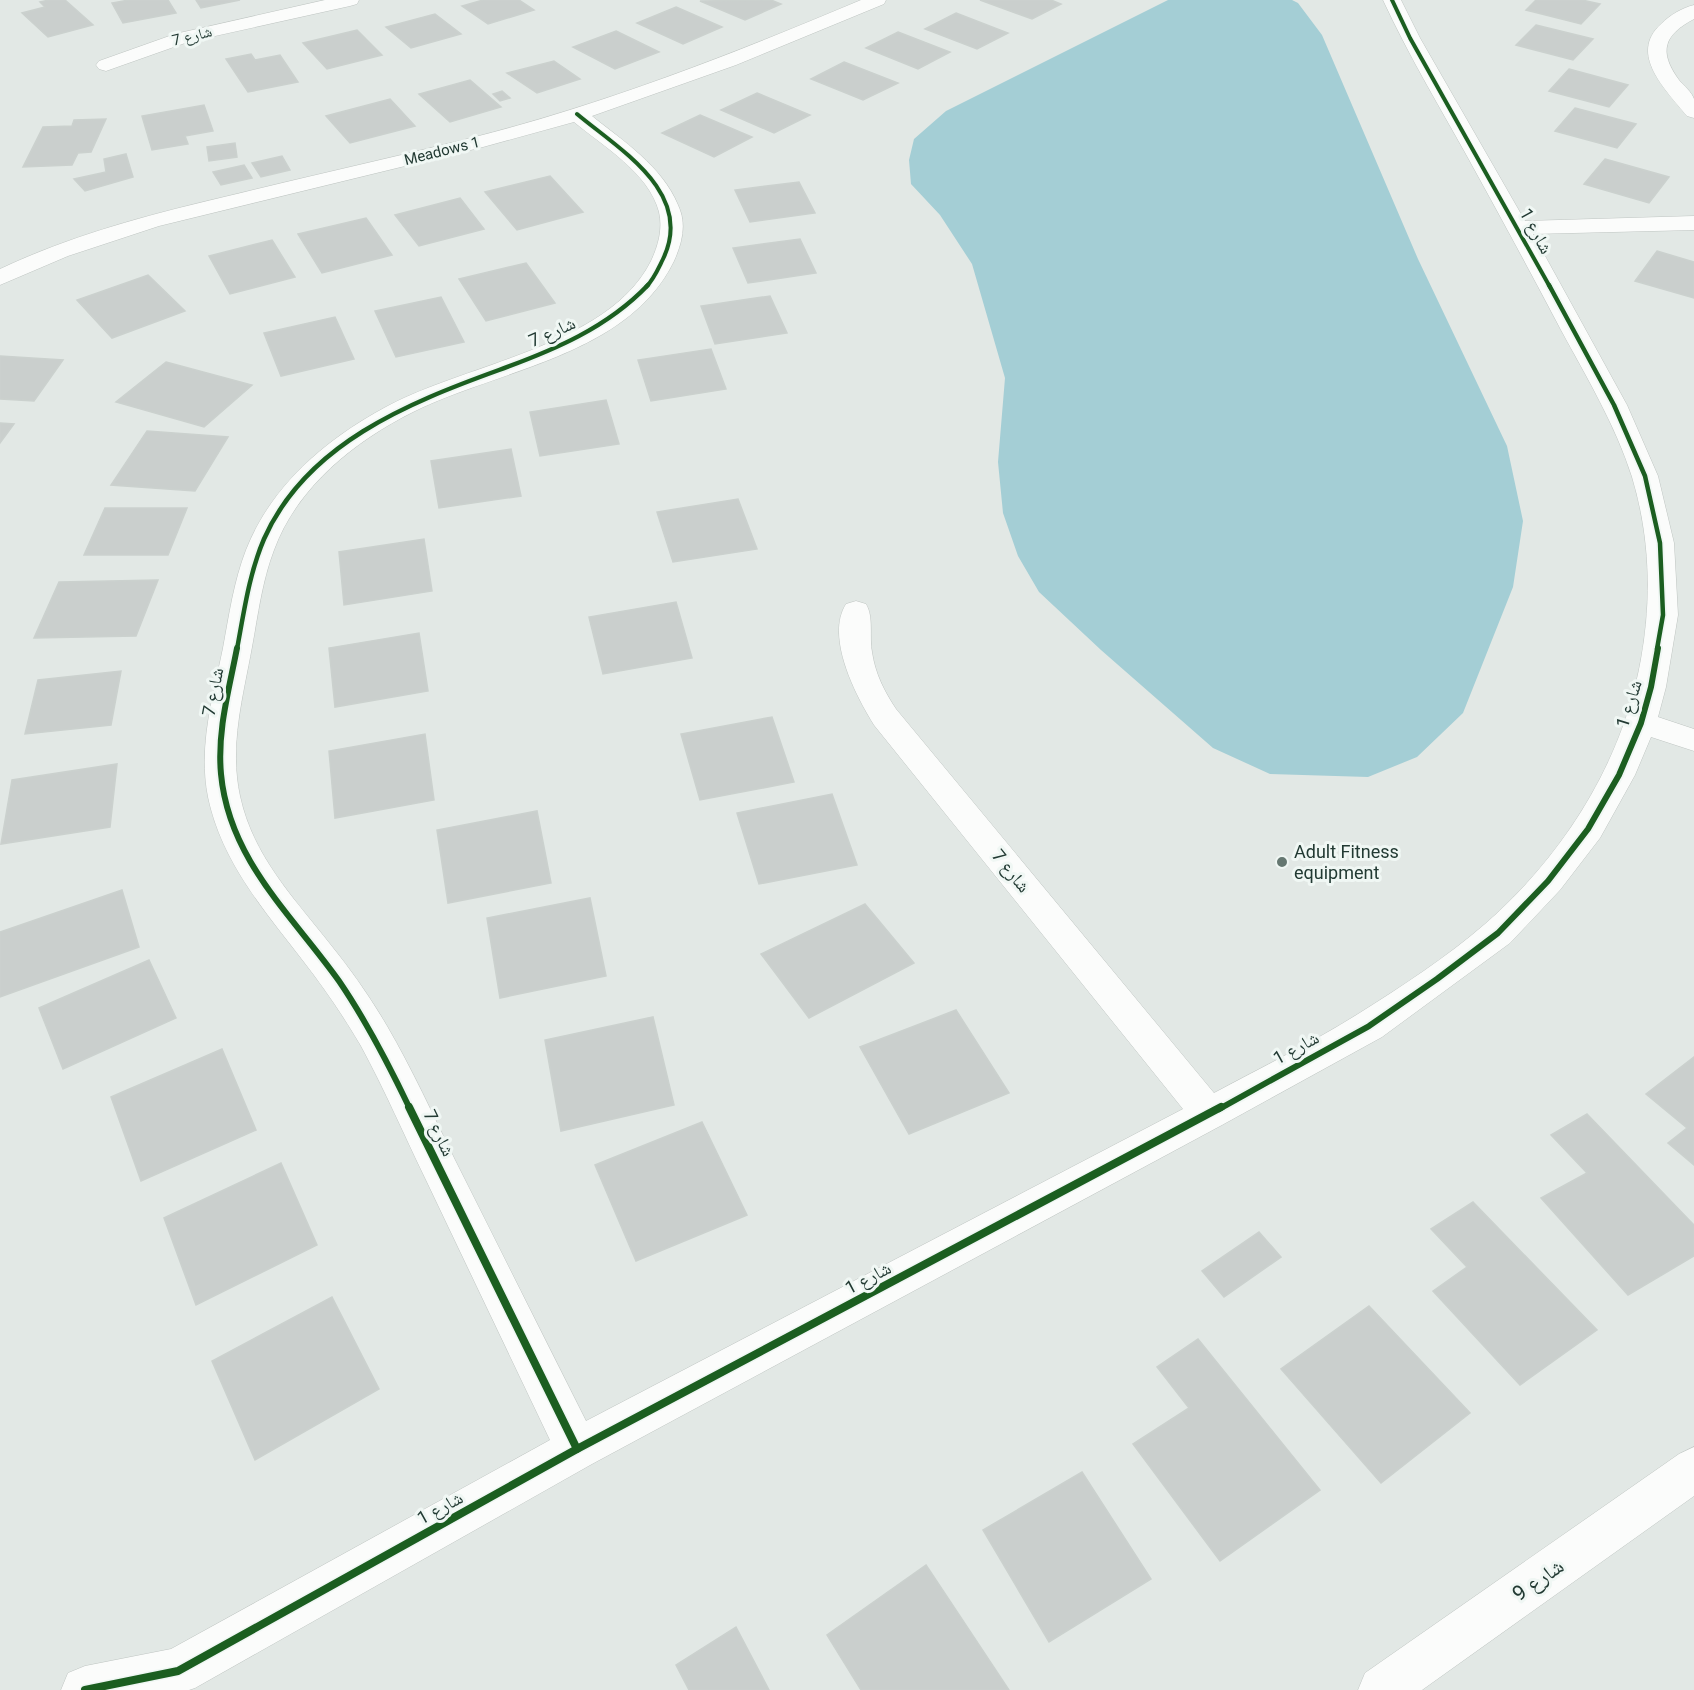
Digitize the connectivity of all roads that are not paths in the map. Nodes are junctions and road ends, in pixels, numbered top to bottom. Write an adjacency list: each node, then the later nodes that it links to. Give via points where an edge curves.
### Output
1 (350, 0): 5 (street, شارع 7, via 182,38)
2 (877, 0): 7 (street, Meadows 1)
3 (1392, 0): 9 (street, شارع 1)
4 (1694, 11): 6 (street, via 1667,27 1655,48 1663,73)
5 (106, 65)
6 (1694, 112)
7 (577, 114): 10 (street, Meadows 1, via 479,142 104,234); 15 (street, شارع 7, via 657,185 669,209 672,234 665,260 647,287 620,312 582,336 409,404 342,446 306,479 272,525 253,576 221,732 220,764 229,818 246,861 363,1017)
8 (1694, 223): 9 (street)
9 (1518, 228): 12 (street, شارع 1, via 1614,405 1645,477 1653,509 1662,567 1663,615 1654,675)
10 (0, 278)
11 (856, 610): 14 (street, شارع 7, via 856,653 871,696 885,717)
12 (1641, 723): 13 (street); 14 (street, شارع 1, via 1620,775 1588,829 1548,881 1498,933 1369,1026)
13 (1694, 740)
14 (1209, 1114): 15 (street, شارع 1)
15 (577, 1449): 17 (street, شارع 1)
16 (1694, 1469): 19 (street, شارع 9)
17 (170, 1680): 18 (street)
18 (85, 1690)
19 (1382, 1690)

